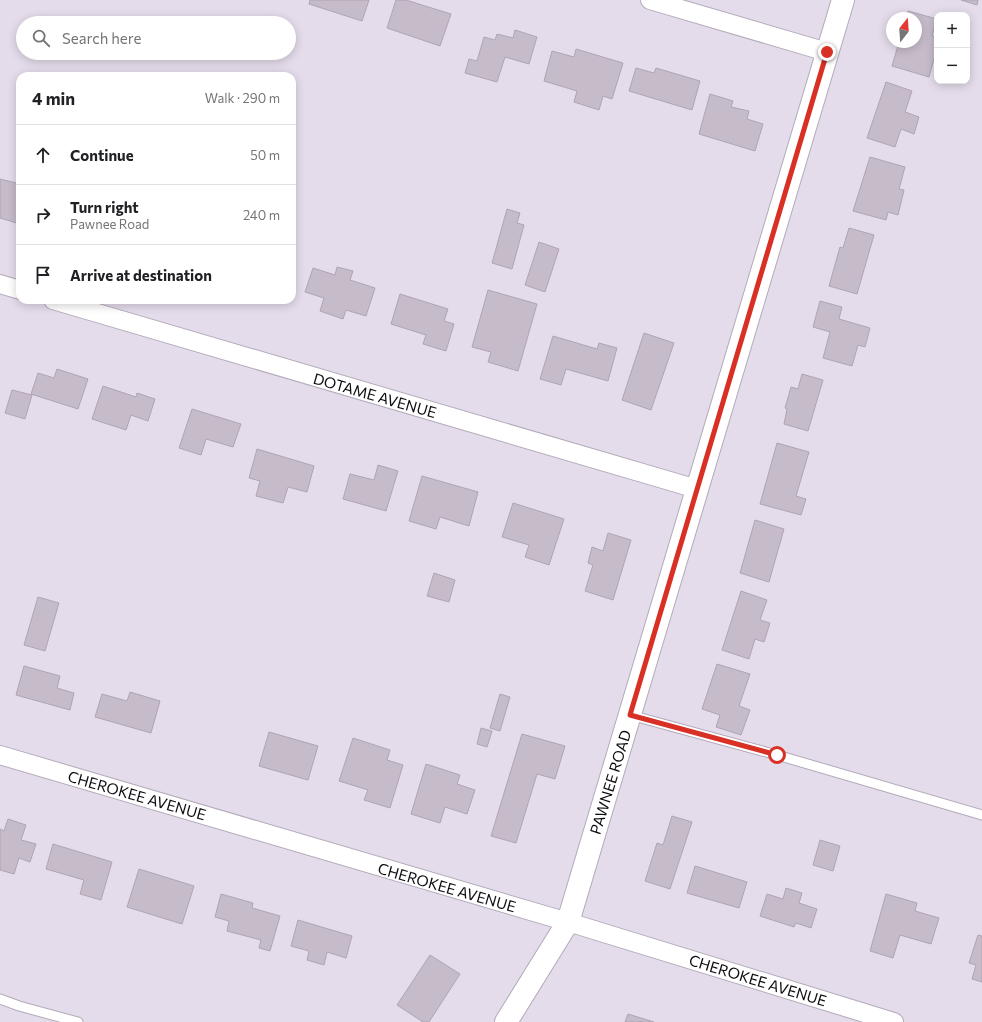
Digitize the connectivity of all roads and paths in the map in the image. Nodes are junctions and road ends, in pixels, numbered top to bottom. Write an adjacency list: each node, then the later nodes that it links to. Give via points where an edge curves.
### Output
1 (650, 0): 3 (street)
2 (843, 0): 3 (street, PAWNEE ROAD)
3 (827, 52): 7 (street, PAWNEE ROAD)
4 (0, 284): 5 (street)
5 (16, 289)
6 (67, 304): 7 (street, DOTAME AVENUE)
7 (697, 489): 8 (street, PAWNEE ROAD)
8 (630, 715): 10 (lane); 11 (street, PAWNEE ROAD)
9 (0, 755): 11 (street, CHEROKEE AVENUE)
10 (982, 815)
11 (568, 922): 14 (street, PAWNEE ROAD); 15 (street, CHEROKEE AVENUE)
12 (0, 999): 13 (lane)
13 (78, 1022)
14 (506, 1022)
15 (894, 1022)

